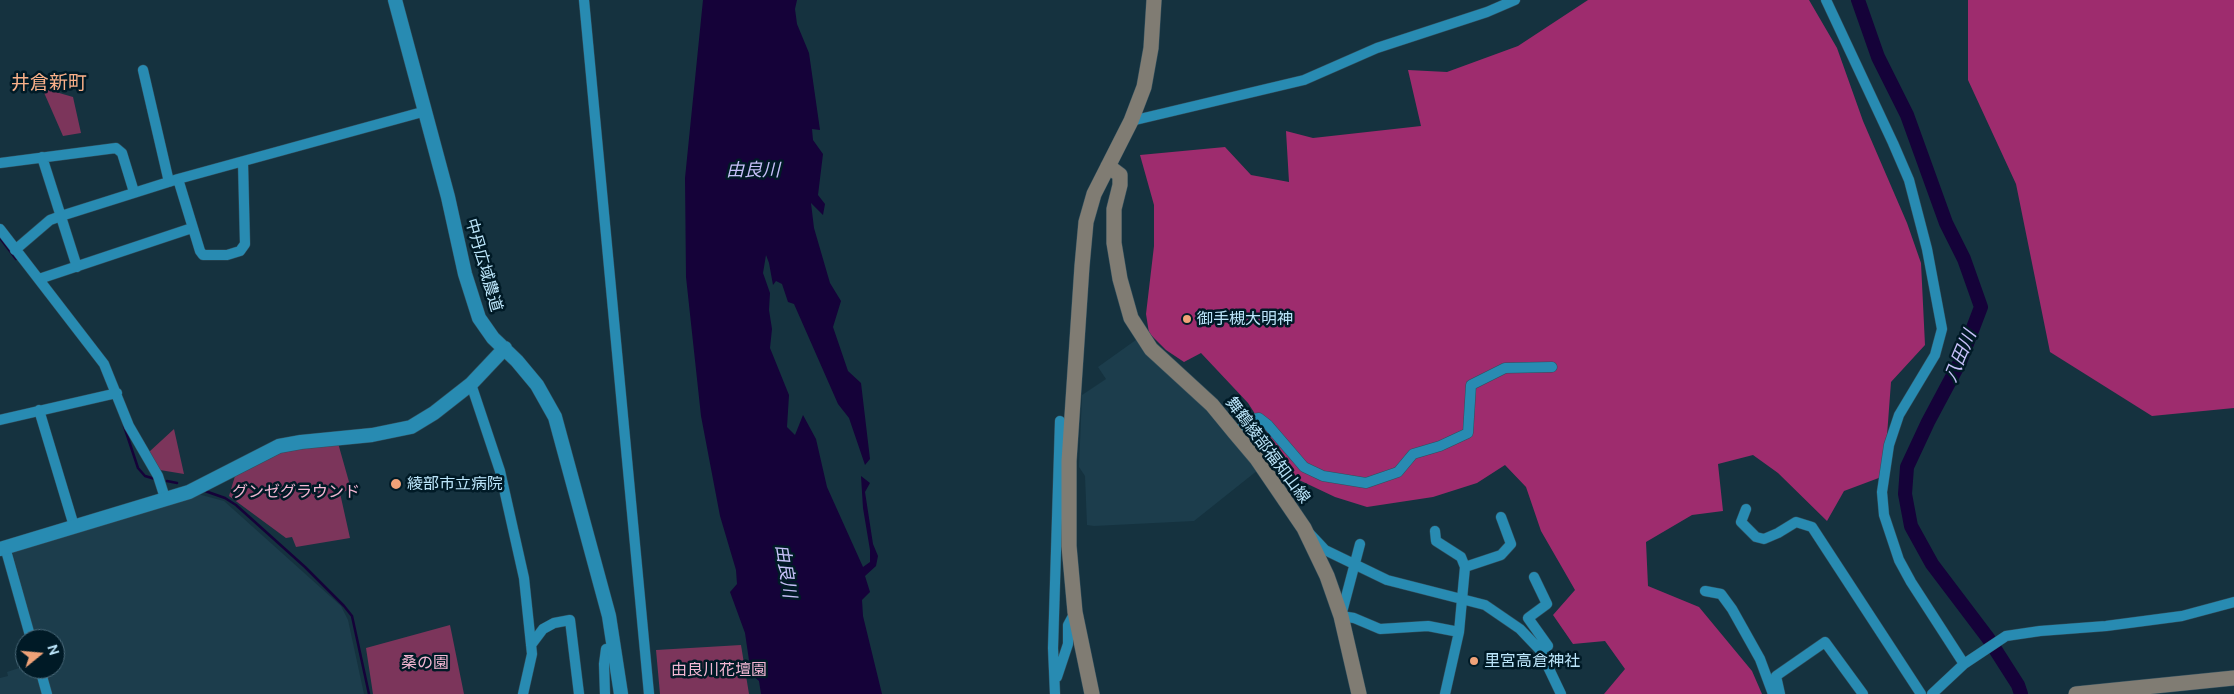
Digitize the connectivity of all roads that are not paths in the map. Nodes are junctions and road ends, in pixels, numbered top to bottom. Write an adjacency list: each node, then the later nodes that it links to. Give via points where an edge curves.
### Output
1 (396, 0): 7 (street, 中丹広域農道)
2 (584, 0): 61 (street)
3 (1154, 0): 8 (main road, via 1151,48 1144,87)
4 (1515, 0): 8 (street, via 1377,48 1304,80)
5 (1826, 0): 50 (street, via 1909,180 1927,249 1942,329 1935,355 1899,415 1889,444 1882,492 1884,515 1899,560 1911,582)
6 (143, 70): 13 (street)
7 (426, 111): 10 (street); 21 (street, 中丹広域農道, via 465,274 479,318 493,338)
8 (1131, 121): 12 (main road)
9 (42, 157): 11 (street); 14 (street, via 116,148 122,153); 15 (street)
10 (243, 162): 13 (street); 16 (street, via 244,248 227,255 203,255)
11 (0, 164)
12 (1108, 166): 28 (main road, 舞鶴綾部福知山線, via 1120,175 1114,209 1114,243 1131,318 1151,348 1212,405); 43 (main road, via 1094,194 1086,222 1082,266 1069,461 1069,546)
13 (174, 180): 14 (street); 16 (street)
14 (134, 192): 15 (street)
15 (61, 216): 18 (street, via 50,220); 19 (street)
16 (192, 228): 19 (street)
17 (0, 229): 18 (street)
18 (15, 250): 20 (street)
19 (77, 267): 20 (street)
20 (39, 279): 24 (street, via 104,364)
21 (505, 348): 23 (street); 60 (street, 中丹広域農道, via 537,385 555,417 609,616)
22 (1552, 367): 28 (street, via 1505,368 1471,385 1468,433 1413,454 1398,472 1366,483 1323,476 1304,467 1268,424 1259,418 1252,419)
23 (471, 384): 29 (street, via 434,413 411,426 372,435 279,446 189,492); 47 (street, via 500,471 524,578)
24 (117, 393): 25 (street); 29 (street, via 129,426 158,476)
25 (39, 410): 26 (street); 32 (street)
26 (0, 420)
27 (1060, 421): 53 (street, via 1053,638)
28 (1235, 433): 33 (main road, 舞鶴綾部福知山線, via 1257,459)
29 (165, 498): 32 (street)
30 (1746, 509): 70 (street, via 1742,522 1756,537 1778,533 1796,522 1812,527)
31 (1501, 516): 38 (street, via 1511,544 1501,555)
32 (74, 526): 36 (street)
33 (1304, 528): 37 (street, via 1325,550); 44 (main road, 舞鶴綾部福知山線, via 1327,576)
34 (1435, 531): 38 (street, via 1436,541 1461,557)
35 (1360, 544): 37 (street)
36 (2, 548): 45 (street)
37 (1355, 565): 41 (street, via 1387,580); 44 (street)
38 (1465, 567): 41 (street)
39 (1534, 577): 49 (street, via 1547,604 1528,618 1548,646)
40 (1704, 591): 67 (street, via 1721,594 1732,608 1760,659)
41 (1461, 598): 46 (street); 49 (street, via 1484,604 1520,629)
42 (2234, 602): 50 (street, via 2182,616 2006,636)
43 (1075, 612): 53 (street, via 1068,625 1068,644); 63 (main road)
44 (1341, 616): 46 (street, via 1380,629 1428,626); 64 (main road, 舞鶴綾部福知山線)
45 (28, 629)
46 (1459, 632): 65 (street)
47 (532, 645): 56 (street); 58 (street, via 543,629 570,620)
48 (606, 649): 59 (street)
49 (1540, 650): 66 (street)
50 (1968, 661): 71 (street)
51 (2234, 678): 54 (main road)
52 (43, 679): 55 (street)
53 (1055, 683): 62 (street)
54 (2142, 691): 72 (main road)
55 (47, 694)
56 (523, 694)
57 (574, 694): 58 (street)
58 (579, 694)
59 (605, 694)
60 (622, 694)
61 (649, 694)
62 (1055, 694)
63 (1092, 694)
64 (1359, 694)
65 (1445, 694)
66 (1561, 694)
67 (1773, 694)
68 (1780, 694): 69 (street, via 1776,676 1825,642)
69 (1863, 694)
70 (1921, 694)
71 (1932, 694)
72 (2076, 694)

